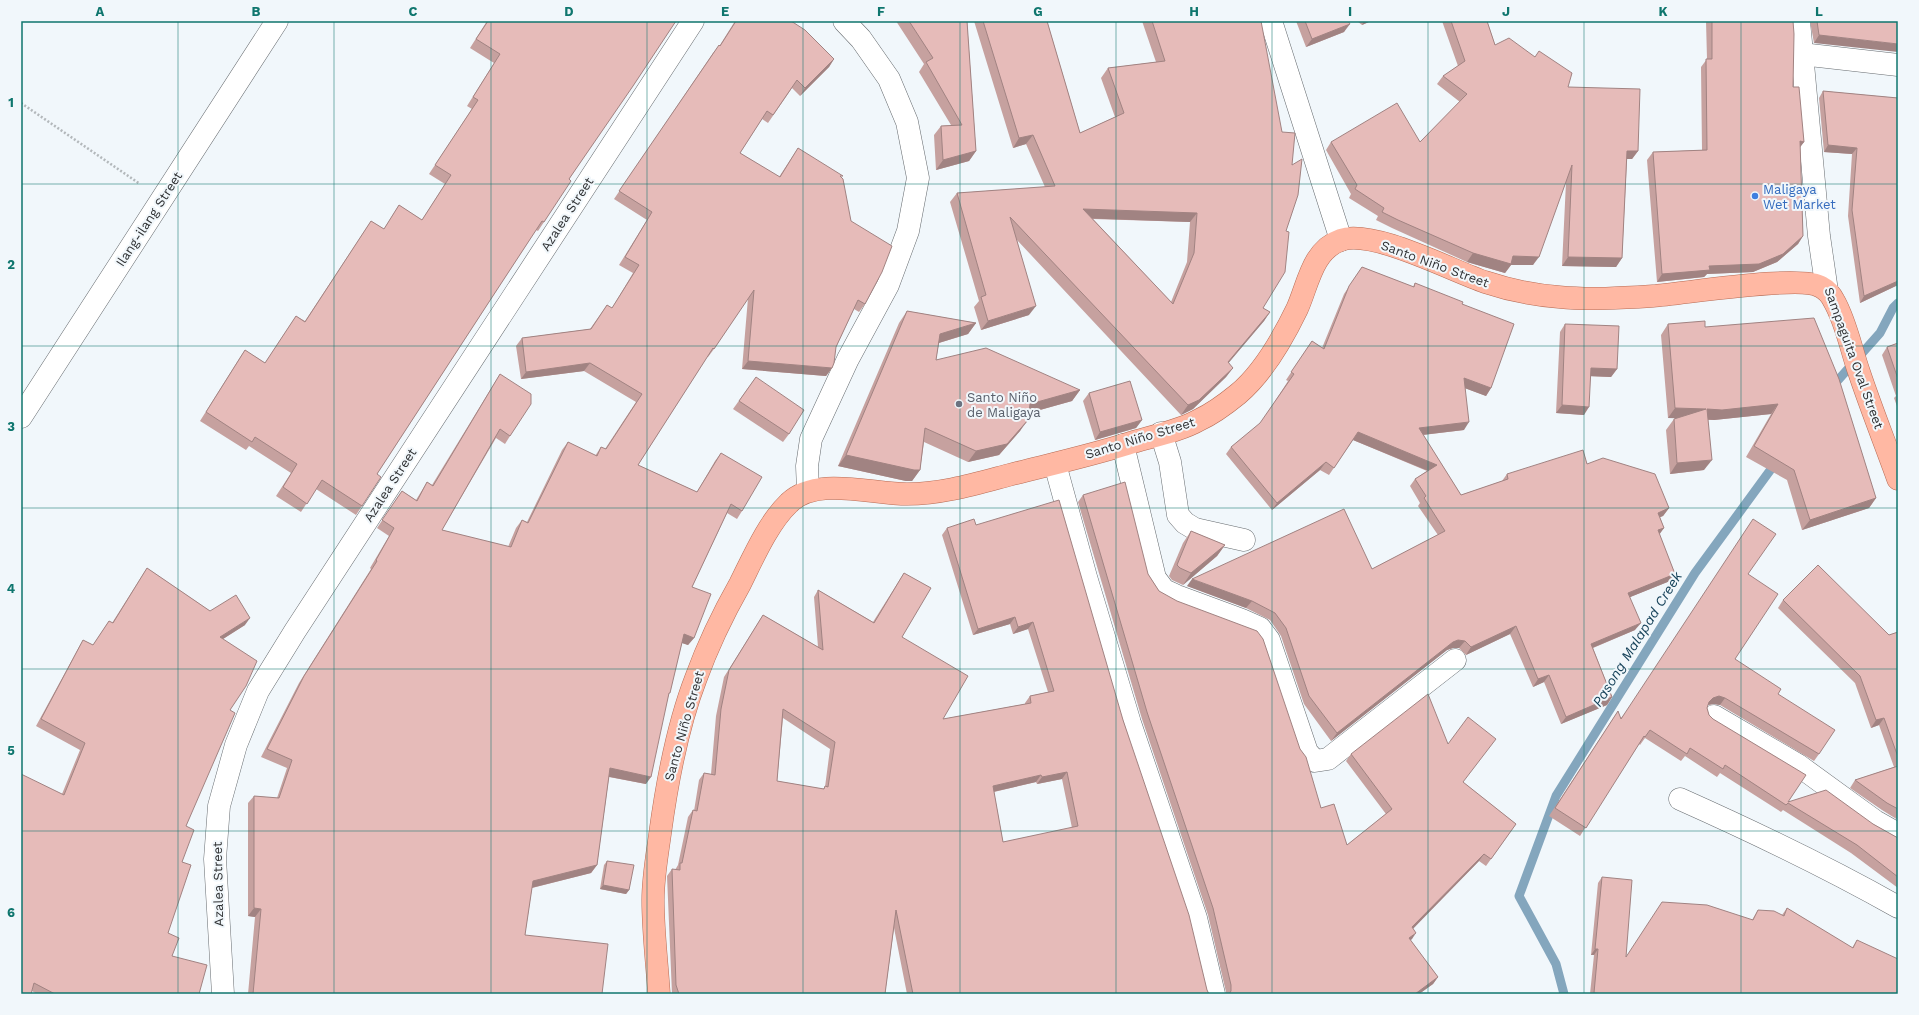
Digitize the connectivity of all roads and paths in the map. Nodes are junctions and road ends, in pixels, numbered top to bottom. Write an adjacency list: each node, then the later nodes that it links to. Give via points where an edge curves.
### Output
1 (277, 21): 9 (street, Ilang-ilang Street)
2 (693, 21): 24 (street, Azalea Street, via 258,691 236,745 219,806 215,859)
3 (844, 21): 17 (street, via 861,39 890,79 907,122 918,178 908,231 888,285 848,359 811,439 806,466)
4 (1271, 21): 10 (street)
5 (1799, 21): 6 (street, Sampaguita Oval Street)
6 (1801, 54): 7 (street); 11 (street, Sampaguita Oval Street)
7 (1898, 65)
8 (21, 103): 9 (path)
9 (162, 199): 12 (street, Ilang-ilang Street)
10 (1341, 240): 11 (main road, Santo Niño Street, via 1361,238 1381,243 1520,293 1561,298 1653,296 1783,283 1812,283); 13 (main road, Santo Niño Street, via 1322,253 1312,269 1298,306 1282,336 1241,392 1198,421)
11 (1827, 291): 16 (main road, Sampaguita Oval Street, via 1840,313)
12 (21, 417)
13 (1161, 433): 14 (main road, Santo Niño Street); 18 (street, via 1170,462 1178,515 1195,529)
14 (1123, 445): 15 (main road, Santo Niño Street); 19 (street, via 1155,578 1164,590 1260,628 1269,640 1306,752 1315,761 1328,759)
15 (1055, 464): 17 (main road, Santo Niño Street, via 948,491 909,494 833,488); 26 (street, via 1130,723 1196,918)
16 (1898, 478)
17 (808, 490): 25 (main road, Santo Niño Street, via 790,502 753,557 718,624 694,681 678,737 665,798 654,872 653,900)
18 (1244, 540)
19 (1455, 660)
20 (1714, 716): 22 (street, via 1798,765 1876,822)
21 (1680, 799): 23 (street, via 1758,834)
22 (1898, 834)
23 (1898, 907)
24 (223, 994)
25 (659, 994)
26 (1214, 994)

